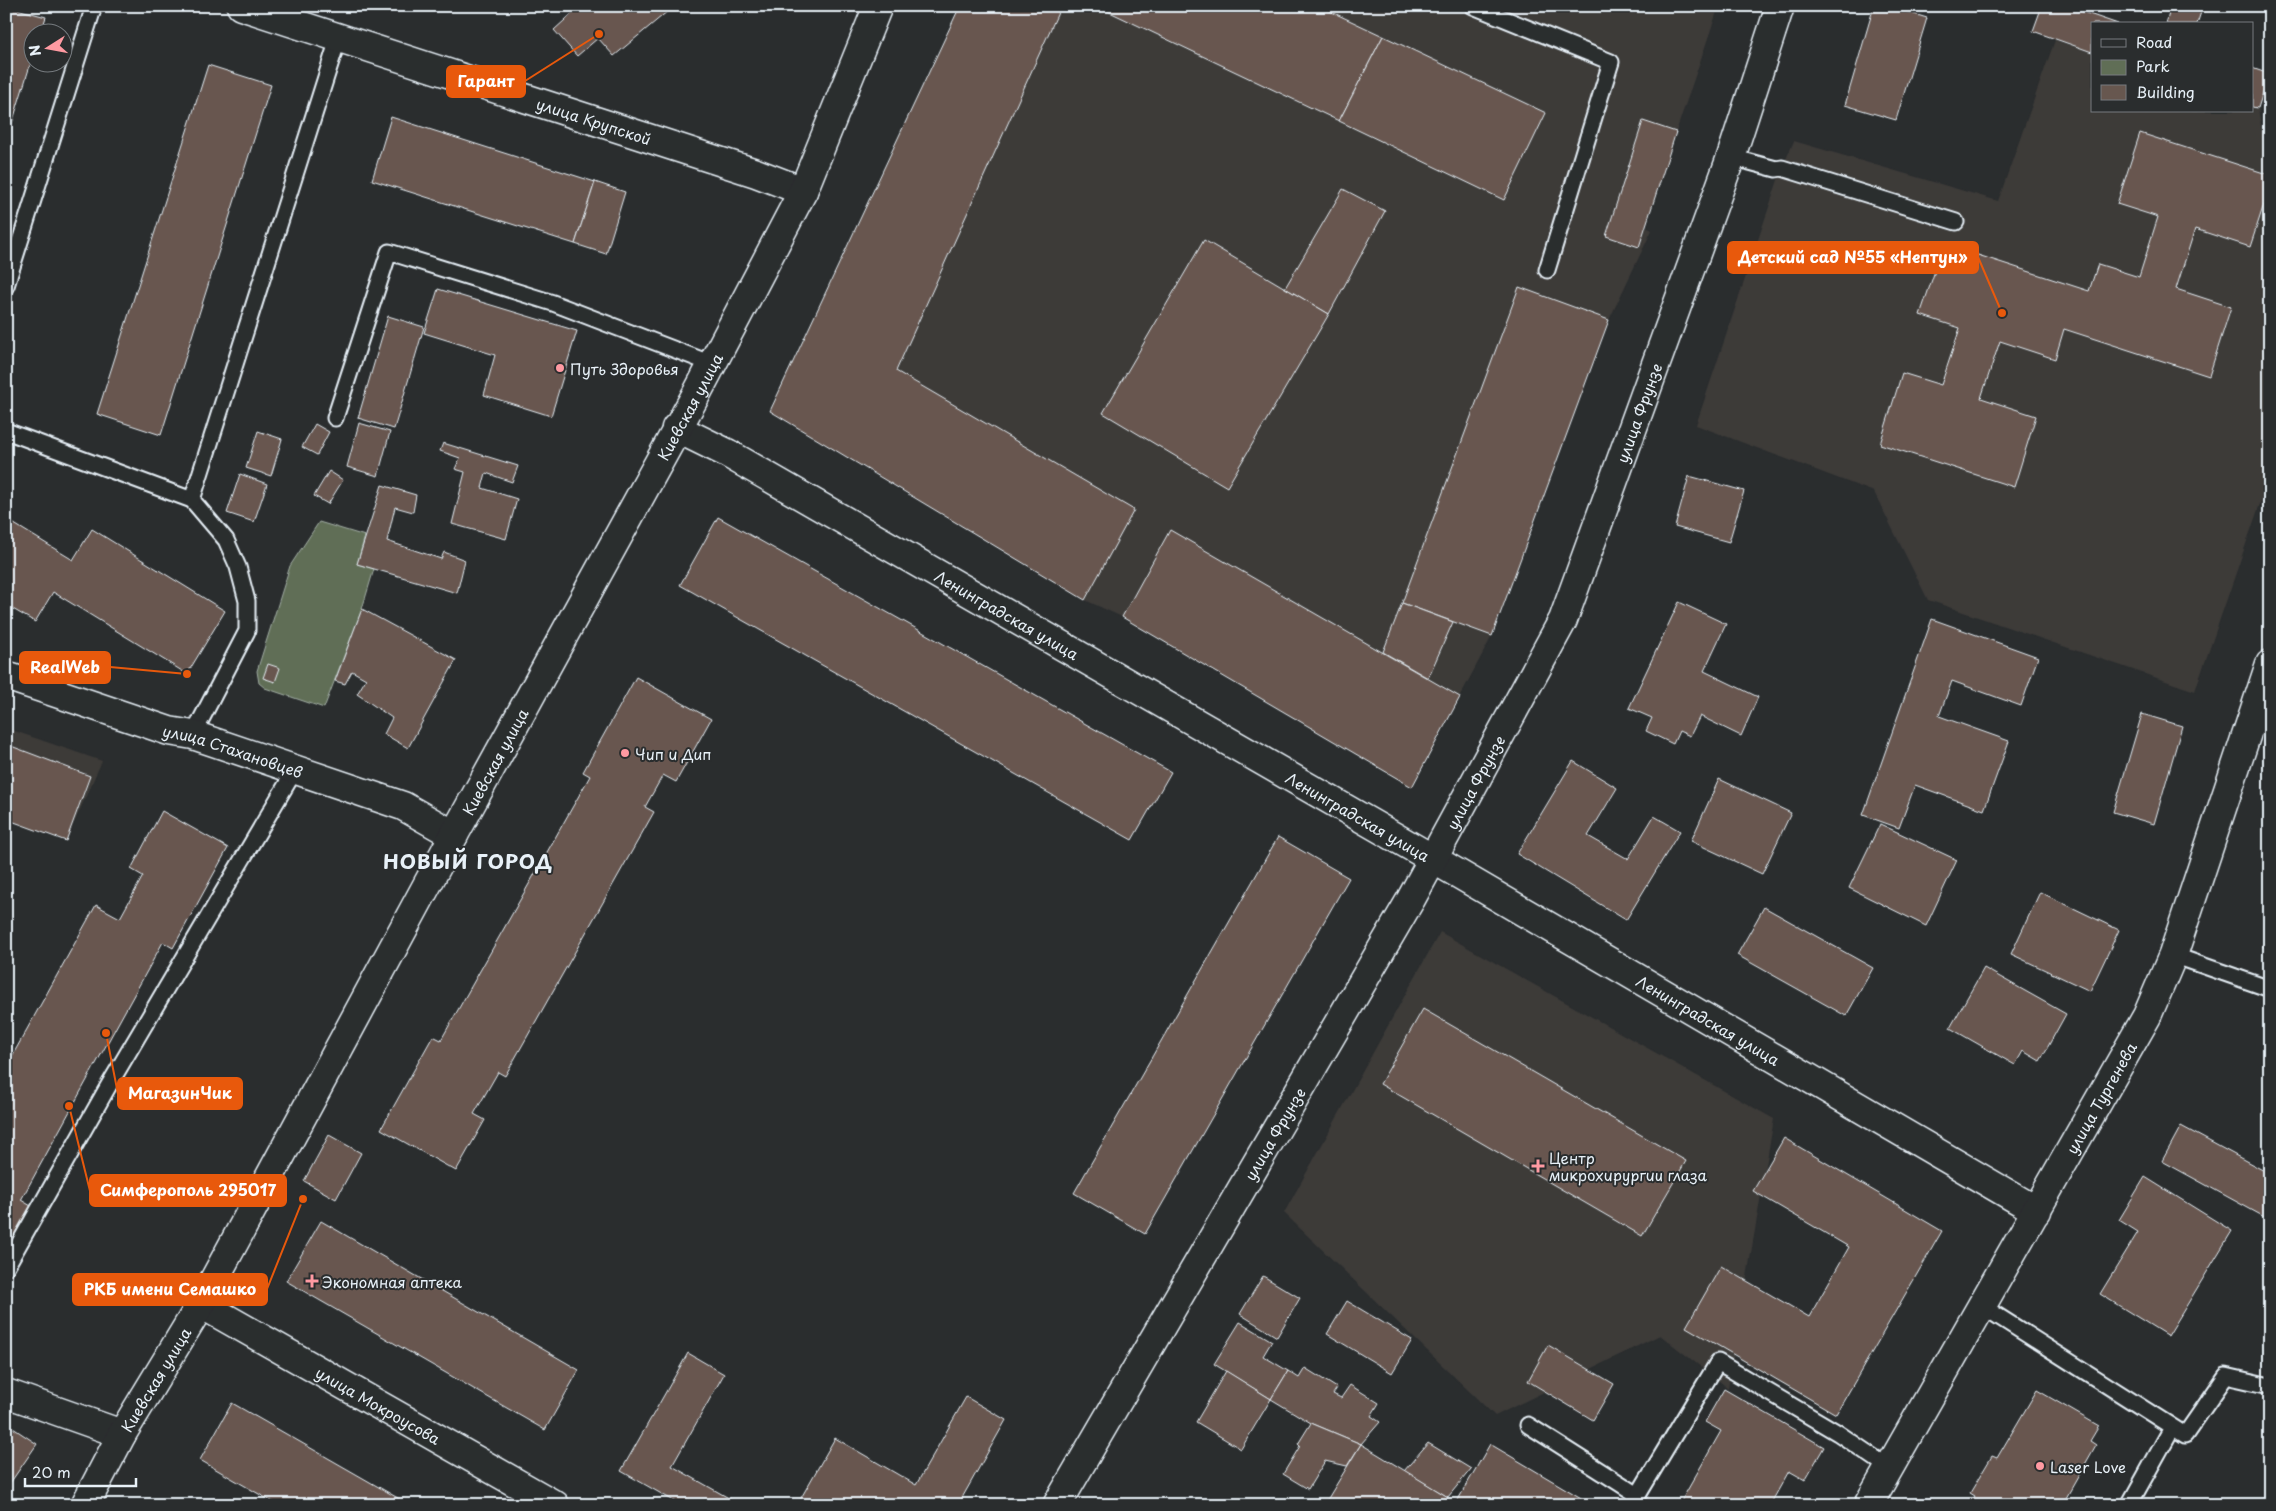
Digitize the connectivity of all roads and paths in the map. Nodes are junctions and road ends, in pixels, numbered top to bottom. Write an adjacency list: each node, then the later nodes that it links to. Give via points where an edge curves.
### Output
1 (94, 6): 11 (lane)
2 (241, 6): 6 (street, улица Крупской)
3 (878, 6): 8 (street, Киевская улица)
4 (1472, 6): 10 (lane, via 1611,62)
5 (1780, 6): 7 (street, улица Фрунзе)
6 (339, 36): 8 (street, улица Крупской, via 756,172); 16 (lane)
7 (1731, 157): 9 (lane, via 1782,168); 22 (street, улица Фрунзе, via 1563,620)
8 (803, 191): 12 (street, Киевская улица)
9 (1956, 222)
10 (1546, 270)
11 (6, 286)
12 (712, 364): 13 (lane, via 554,303 389,252); 14 (street, Киевская улица)
13 (335, 418)
14 (676, 428): 21 (street, Киевская улица); 22 (street, Ленинградская улица, via 727,453)
15 (6, 431): 16 (lane)
16 (192, 500): 19 (lane, via 226,540 238,567 247,602 247,630)
17 (2270, 664): 23 (street, улица Тургенева)
18 (6, 676): 19 (street, улица Стахановцев, via 169,731)
19 (193, 735): 20 (street, улица Стахановцев)
20 (295, 770): 21 (street, улица Стахановцев, via 403,806); 26 (lane, via 109,1084)
21 (454, 835): 27 (street, Киевская улица)
22 (1433, 859): 25 (street, Ленинградская улица); 38 (street, улица Фрунзе)
23 (2173, 955): 24 (lane); 25 (street, улица Тургенева, via 2147,1016)
24 (2270, 989)
25 (2037, 1211): 28 (street, улица Тургенева)
26 (6, 1267)
27 (201, 1304): 33 (street, Киевская улица); 37 (street, улица Мокроусова)
28 (1982, 1306): 32 (lane); 34 (street, улица Тургенева)
29 (2270, 1386): 32 (lane, via 2226,1376 2185,1435)
30 (6, 1393): 33 (street)
31 (1528, 1425): 35 (lane)
32 (2172, 1428): 40 (lane)
33 (122, 1434): 36 (street, Киевская улица)
34 (1888, 1467): 35 (lane, via 1838,1433 1718,1362); 39 (street, улица Тургенева)
35 (1635, 1500)
36 (85, 1505)
37 (555, 1505)
38 (1057, 1505)
39 (1868, 1505)
40 (2129, 1505)

